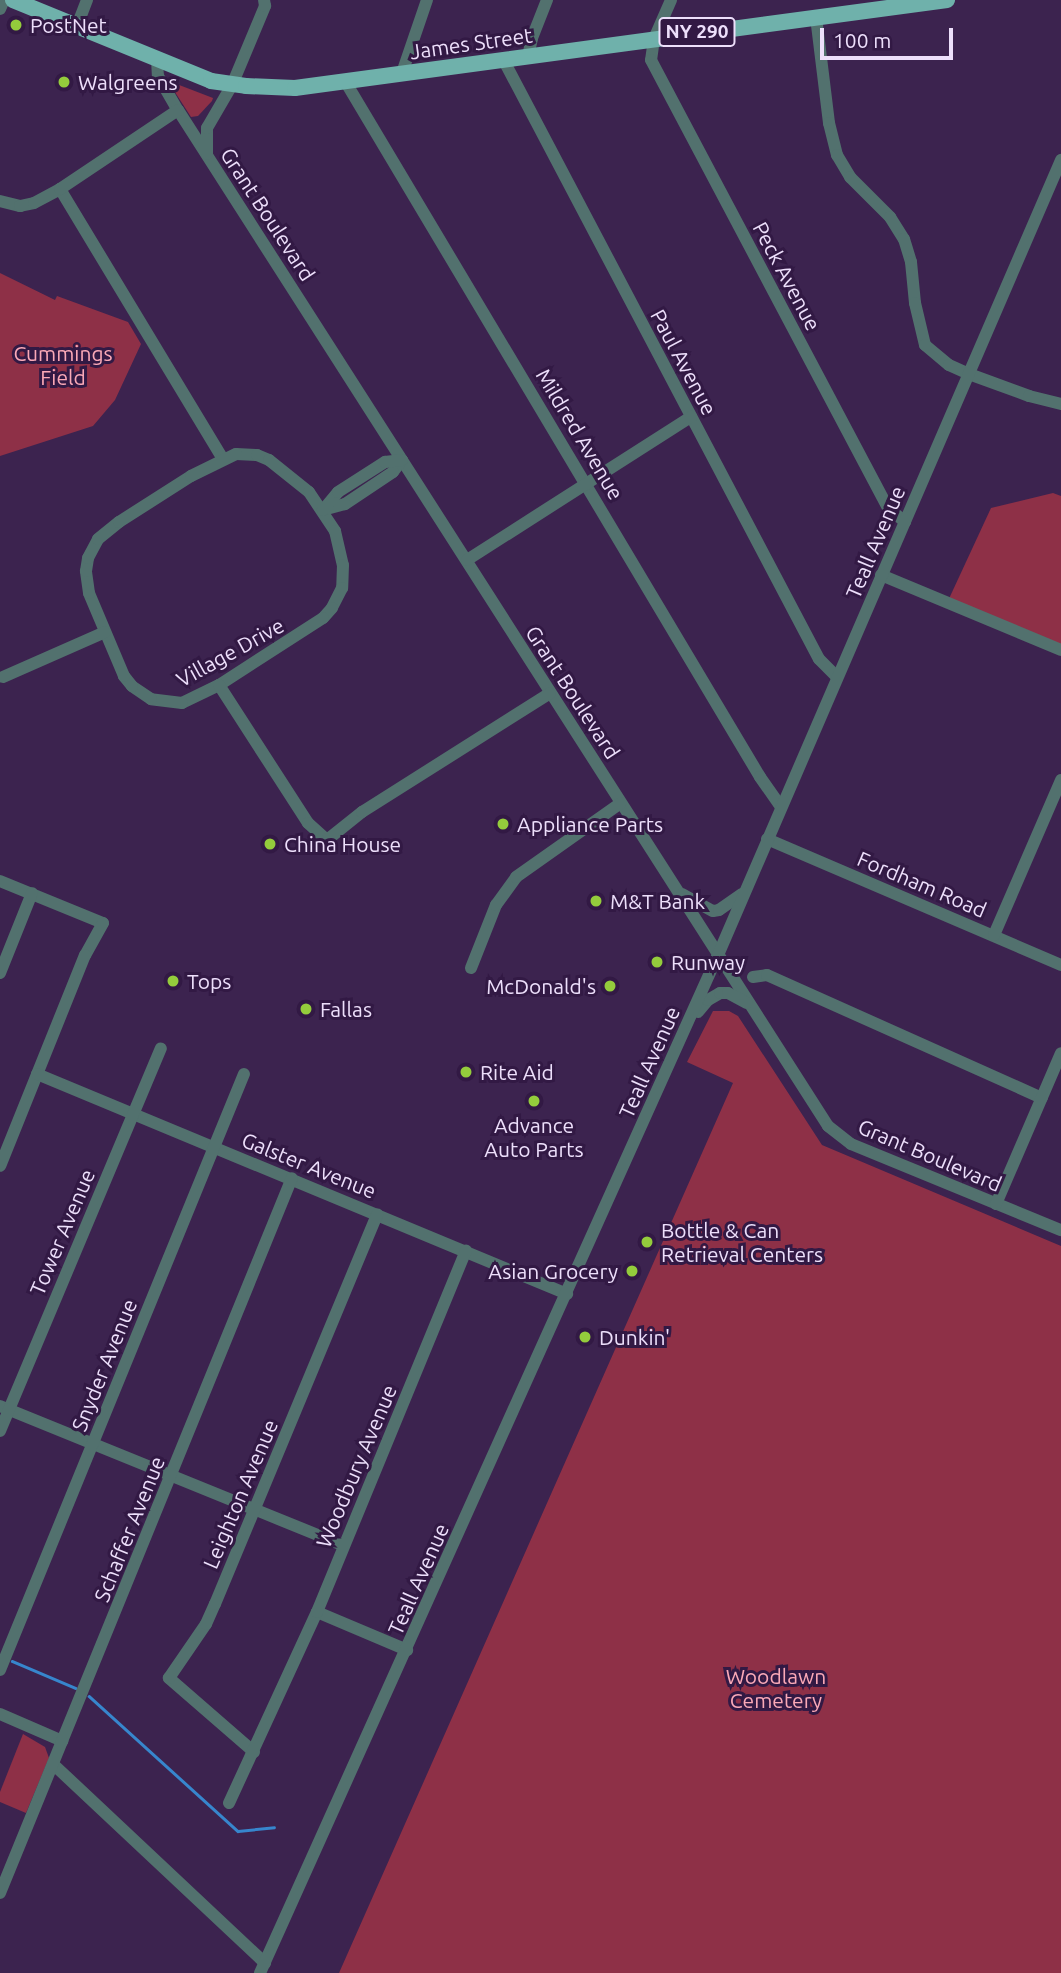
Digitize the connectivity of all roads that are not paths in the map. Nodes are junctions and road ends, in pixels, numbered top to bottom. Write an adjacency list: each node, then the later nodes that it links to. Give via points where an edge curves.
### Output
1 (4, 0): 9 (street)
2 (13, 0): 11 (main road, James Street / NY 290)
3 (88, 0): 11 (street)
4 (427, 0): 16 (street)
5 (547, 0): 13 (street)
6 (671, 0): 12 (street)
7 (947, 0): 10 (main road, James Street / NY 290)
8 (268, 2): 18 (street)
9 (0, 9)
10 (816, 17): 12 (main road, James Street / NY 290); 26 (street, via 837,155 850,177 890,217 904,239 925,345)
11 (77, 26): 14 (main road, James Street / NY 290)
12 (654, 39): 13 (main road, James Street / NY 290); 33 (street, Peck Avenue, via 651,60 888,508)
13 (528, 56): 15 (main road, James Street / NY 290)
14 (157, 59): 18 (main road, James Street / NY 290); 19 (street, Grant Boulevard, via 158,76)
15 (503, 59): 16 (main road, James Street / NY 290); 28 (street, Paul Avenue)
16 (402, 73): 17 (main road, James Street / NY 290)
17 (345, 81): 18 (main road, James Street / NY 290, via 295,88); 31 (street, Mildred Avenue)
18 (232, 85): 20 (street)
19 (178, 110): 21 (street, Grant Boulevard); 24 (street)
20 (213, 114): 21 (street); 22 (street, via 206,128)
21 (187, 123): 22 (street, Grant Boulevard)
22 (207, 155): 30 (street, Grant Boulevard)
23 (1061, 160): 26 (street, Teall Avenue)
24 (60, 189): 25 (street, via 20,206); 29 (street)
25 (0, 201)
26 (969, 374): 27 (street); 33 (street, Teall Avenue)
27 (1061, 404)
28 (691, 417): 31 (street); 39 (street, Paul Avenue, via 819,659)
29 (223, 459): 32 (street, Village Drive, via 246,454 269,460 299,481); 36 (street, Village Drive, via 98,539 88,558 86,580)
30 (402, 460): 32 (street, via 385,463 338,492); 34 (street, Grant Boulevard)
31 (586, 483): 34 (street); 44 (street, Mildred Avenue)
32 (323, 510): 40 (street, Village Drive, via 335,531 343,565 342,588 332,608 302,634)
33 (905, 522): 35 (street, Teall Avenue)
34 (467, 560): 41 (street, Grant Boulevard)
35 (881, 575): 37 (street); 39 (street, Teall Avenue)
36 (105, 632): 38 (street); 40 (street, Village Drive, via 124,676 151,699 182,703)
37 (1061, 650)
38 (3, 677)
39 (837, 677): 44 (street, Teall Avenue)
40 (219, 685): 41 (street, via 308,823 327,839 362,812)
41 (551, 693): 43 (street, Grant Boulevard)
42 (1061, 780): 50 (street)
43 (621, 803): 47 (street, Grant Boulevard); 53 (street, via 516,877 496,905)
44 (781, 807): 45 (street, Teall Avenue)
45 (767, 839): 48 (street, Teall Avenue); 50 (street, Fordham Road)
46 (0, 881): 49 (street)
47 (678, 892): 48 (street, via 713,911); 51 (street, Grant Boulevard)
48 (744, 892): 51 (street, Teall Avenue)
49 (32, 893): 54 (street); 60 (street, via 103,923 85,955)
50 (994, 935): 52 (street, Fordham Road)
51 (718, 955): 56 (street, Grant Boulevard); 57 (street, Teall Avenue)
52 (1061, 965)
53 (471, 968)
54 (0, 973)
55 (753, 977): 62 (street, via 767,975)
56 (750, 1005): 57 (street, via 720,993); 68 (street, Grant Boulevard, via 836,1134)
57 (686, 1026): 72 (street, Teall Avenue)
58 (161, 1048): 63 (street, Tower Avenue)
59 (1061, 1053): 62 (street)
60 (37, 1074): 63 (street, Galster Avenue); 64 (street)
61 (244, 1074): 65 (street, Snyder Avenue)
62 (1042, 1098): 68 (street)
63 (132, 1114): 65 (street, Galster Avenue); 73 (street, Tower Avenue)
64 (5, 1141): 66 (street)
65 (214, 1147): 67 (street, Galster Avenue); 75 (street, Snyder Avenue)
66 (0, 1166)
67 (292, 1178): 69 (street, Galster Avenue); 76 (street, Schaffer Avenue)
68 (996, 1204): 70 (street, Grant Boulevard)
69 (377, 1213): 71 (street, Galster Avenue); 77 (street, Leighton Avenue)
70 (1061, 1230)
71 (466, 1250): 72 (street, Galster Avenue); 78 (street, Woodbury Avenue)
72 (567, 1294): 80 (street, Teall Avenue)
73 (4, 1408): 74 (street, Tower Avenue); 75 (street)
74 (0, 1431)
75 (93, 1444): 76 (street); 81 (street, Snyder Avenue)
76 (171, 1475): 77 (street); 83 (street, Schaffer Avenue)
77 (255, 1508): 78 (street); 84 (street, Leighton Avenue, via 206,1624 169,1678)
78 (343, 1545): 79 (street, Woodbury Avenue)
79 (317, 1612): 80 (street); 84 (street, Woodbury Avenue)
80 (407, 1650): 88 (street, Teall Avenue)
81 (0, 1670)
82 (0, 1714): 83 (street)
83 (62, 1741): 85 (street, Schaffer Avenue)
84 (254, 1752): 86 (street, Woodbury Avenue)
85 (53, 1763): 87 (street, Schaffer Avenue); 88 (street)
86 (229, 1803)
87 (0, 1893)
88 (263, 1968)

